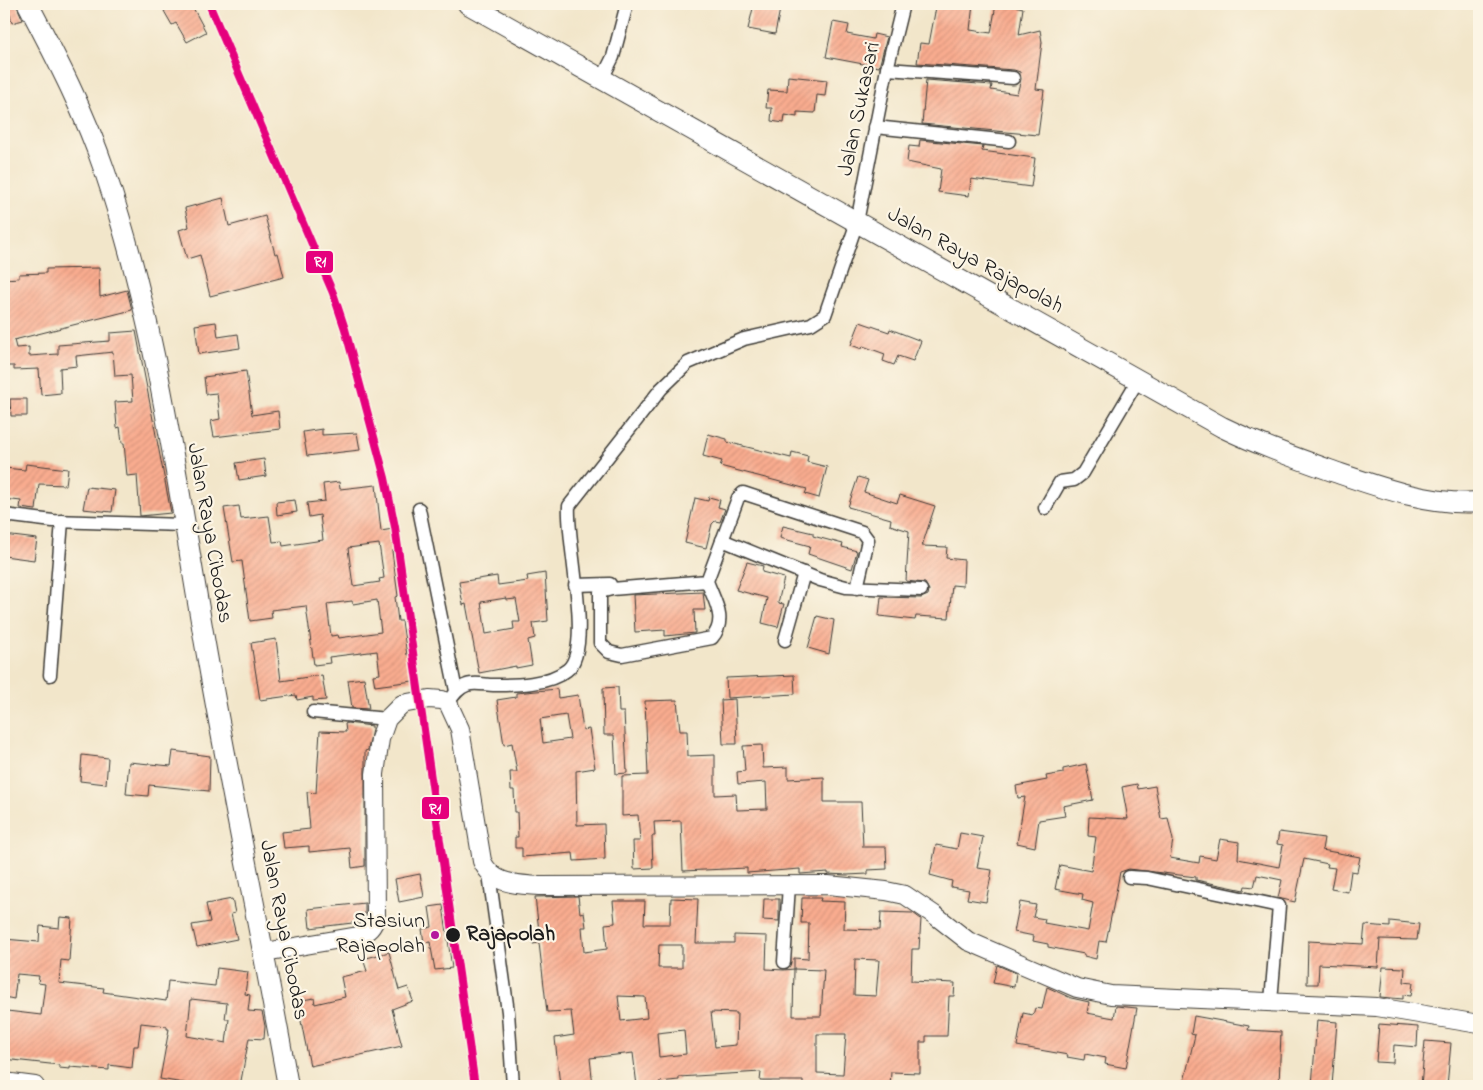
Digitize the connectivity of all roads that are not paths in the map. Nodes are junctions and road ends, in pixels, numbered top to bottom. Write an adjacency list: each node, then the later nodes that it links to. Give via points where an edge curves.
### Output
1 (28, 4): 18 (highway, Jalan Raya Cibodas, via 71,86 105,171 123,232 156,374)
2 (468, 4): 7 (highway, Jalan Raya Rajapolah)
3 (627, 4): 7 (street, via 613,57)
4 (903, 4): 5 (street, Jalan Sukasari)
5 (887, 69): 6 (street); 8 (street, Jalan Sukasari)
6 (1013, 78)
7 (602, 79): 10 (highway, Jalan Raya Rajapolah)
8 (875, 127): 9 (street); 10 (street, Jalan Sukasari)
9 (1009, 141)
10 (857, 222): 11 (highway, Jalan Raya Rajapolah); 22 (street, Jalan Sukasari, via 825,315 810,324 744,339 688,363 661,389 570,506 569,527)
11 (1138, 380): 13 (highway, Jalan Raya Rajapolah, via 1260,446 1388,490 1427,498); 14 (street, via 1083,473 1074,480 1060,482)
12 (740, 483): 19 (street)
13 (1479, 502)
14 (1045, 508)
15 (420, 509): 28 (street)
16 (4, 515): 17 (street)
17 (62, 522): 18 (street); 27 (street)
18 (183, 524): 34 (highway, Jalan Raya Cibodas)
19 (722, 540): 20 (street); 21 (street); 22 (street, via 708,566 695,575); 23 (street, via 738,498 746,493 847,526 862,532 868,540)
20 (804, 573): 23 (street); 26 (street)
21 (707, 581): 25 (street, via 612,588); 25 (street, via 720,616 719,630 712,638 622,655 609,652 600,643)
22 (576, 585): 25 (street); 28 (street, Jalan Sukasari, via 580,639 576,658 568,670 546,681 468,684)
23 (856, 588): 24 (street)
24 (921, 590)
25 (600, 592)
26 (784, 640)
27 (50, 675)
28 (452, 697): 30 (main road, via 402,704); 31 (main road, via 482,862)
29 (312, 712): 30 (street)
30 (387, 719): 34 (main road, via 380,739 375,774 376,906 373,926 358,936)
31 (489, 874): 33 (main road, via 501,881 539,886); 41 (street, via 508,1012)
32 (1128, 877): 36 (street, via 1147,878 1279,906)
33 (789, 885): 35 (street); 36 (main road, via 828,885 905,895 968,941 1030,970 1090,991 1111,995)
34 (265, 952): 40 (highway, Jalan Raya Cibodas)
35 (784, 962)
36 (1271, 1001): 37 (main road, via 1377,1007)
37 (1479, 1024)
38 (4, 1082): 39 (main road)
39 (35, 1086)
40 (288, 1086)
41 (513, 1086)

